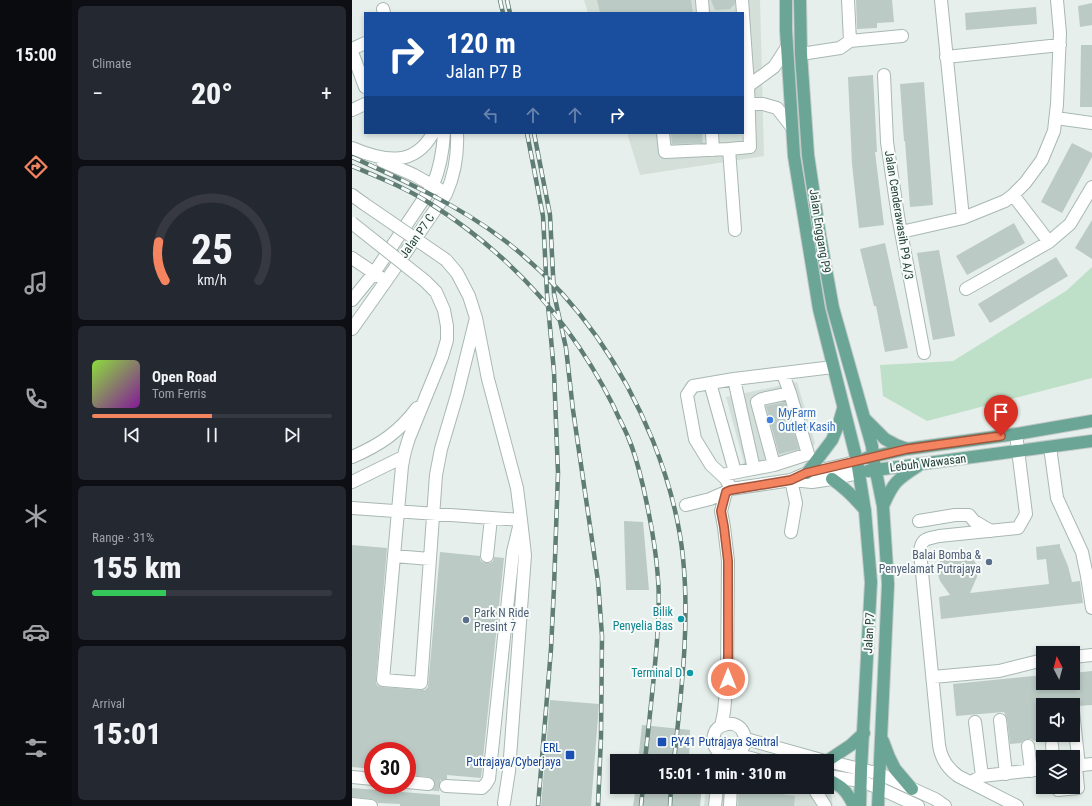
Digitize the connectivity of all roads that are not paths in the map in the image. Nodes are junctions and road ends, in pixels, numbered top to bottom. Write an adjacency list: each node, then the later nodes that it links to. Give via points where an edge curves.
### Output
1 (702, 0): 8 (street)
2 (742, 0): 9 (street)
3 (786, 0): 15 (main road, Jalan Enggang P9)
4 (800, 0): 18 (main road, Jalan Enggang P9)
5 (848, 0): 12 (street)
6 (941, 0): 19 (street)
7 (1057, 0): 14 (street)
8 (703, 12)
9 (743, 12)
10 (744, 28): 22 (street)
11 (902, 36): 12 (street)
12 (850, 41): 18 (street, via 840,48)
13 (364, 43): 16 (street)
14 (1060, 45): 19 (street); 26 (street)
15 (787, 47): 22 (street, via 774,67); 28 (main road, Jalan Enggang P9)
16 (352, 49)
17 (352, 52): 21 (street)
18 (801, 54): 63 (main road, Jalan Enggang P9, via 808,155 820,236 833,308)
19 (946, 57): 43 (street)
20 (884, 75): 46 (street, Jalan Cenderawasih P9 A/3, via 887,142)
21 (361, 83)
22 (748, 86): 24 (street)
23 (364, 104): 25 (street)
24 (748, 104): 28 (street, via 763,104 777,108); 35 (street, via 750,147)
25 (352, 110)
26 (1056, 118): 27 (street); 41 (street, via 1054,131 1042,160)
27 (1092, 123)
28 (791, 126): 56 (main road, Jalan Enggang P9, via 819,309)
29 (432, 134): 37 (street, via 421,148 402,158 391,159)
30 (444, 134): 38 (street, Jalan P7 C, via 441,161)
31 (457, 134): 40 (street, Jalan P7 C, via 456,166)
32 (663, 134): 36 (street, via 665,152)
33 (712, 134): 36 (street)
34 (352, 148): 37 (street)
35 (729, 149): 36 (street); 45 (street)
36 (713, 150)
37 (365, 153): 38 (street)
38 (433, 185): 40 (street); 49 (street, Jalan P7 C)
39 (1092, 188): 47 (street, via 1070,224)
40 (446, 194): 50 (street, Jalan P7 C)
41 (1013, 195): 43 (street, via 1005,201); 47 (street)
42 (352, 196): 53 (street, bridge, via 446,260 457,273)
43 (963, 218): 46 (street)
44 (352, 223): 59 (street, bridge, via 436,292 444,310 447,340)
45 (735, 230)
46 (901, 232): 55 (street, Jalan Cenderawasih P9 A/3)
47 (1049, 242): 51 (street)
48 (352, 258): 49 (street)
49 (374, 273): 50 (street); 52 (street, Jalan P7 C)
50 (386, 282): 54 (street, Jalan P7 C)
51 (966, 289)
52 (352, 300)
53 (476, 318): 93 (street, via 441,449); 95 (street, via 488,379 517,488)
54 (352, 329)
55 (924, 353)
56 (833, 367): 57 (street); 62 (main road, Jalan Enggang P9)
57 (783, 374): 58 (street); 61 (street)
58 (734, 379): 60 (street); 67 (street)
59 (432, 381): 72 (street, via 409,419 382,442); 73 (street)
60 (710, 383): 80 (street); 83 (street, via 693,386 687,395 696,440 711,465)
61 (790, 393): 65 (street, via 757,402); 77 (street, via 808,454)
62 (843, 407): 75 (main road, Jalan P7); 81 (main road, via 832,440)
63 (865, 419): 70 (main road, via 885,439); 74 (main road, Jalan Enggang P9)
64 (1092, 420): 66 (main road, Lebuh Wawasan)
65 (765, 434): 67 (street); 77 (street)
66 (1016, 434): 70 (main road, Lebuh Wawasan); 71 (street)
67 (746, 438): 78 (street)
68 (1092, 441): 69 (main road, Lebuh Wawasan)
69 (1050, 447): 71 (main road, Lebuh Wawasan); 101 (street, via 1057,498 1082,552)
70 (907, 449): 74 (main road, Lebuh Wawasan)
71 (1018, 451): 76 (main road, Lebuh Wawasan); 97 (street, via 1026,514 1018,528)
72 (352, 457)
73 (404, 457): 86 (street); 91 (street)
74 (873, 457): 75 (main road, Lebuh Wawasan); 79 (main road, Jalan Enggang P9)
75 (857, 461): 81 (street); 82 (main road, Jalan P7)
76 (920, 464): 79 (main road, Lebuh Wawasan); 89 (main road, via 899,479)
77 (774, 465): 78 (street)
78 (754, 468): 80 (street)
79 (876, 469): 82 (main road, Lebuh Wawasan); 89 (main road, Jalan P7)
80 (735, 472): 83 (street)
81 (806, 473): 85 (street)
82 (859, 473): 84 (street); 92 (main road, Jalan P7)
83 (722, 475): 87 (street, via 726,479)
84 (832, 479): 85 (street, via 812,482); 92 (main road, via 846,489)
85 (791, 480): 87 (street)
86 (352, 482)
87 (728, 491): 88 (street); 110 (street, via 721,511 728,561 728,679)
88 (686, 505)
89 (883, 506): 112 (main road, Jalan P7, via 888,584)
90 (352, 508): 91 (street)
91 (398, 511): 93 (street); 98 (street)
92 (865, 511): 111 (main road, Jalan P7, via 871,582)
93 (433, 514): 94 (street); 100 (street)
94 (492, 518): 95 (street); 99 (street)
95 (521, 520): 102 (street, via 513,552); 103 (street, via 525,555)
96 (919, 521): 97 (street, via 969,515 974,521)
97 (991, 530): 107 (street, via 938,536 922,542 920,546)
98 (394, 556): 100 (street); 100 (street, via 384,680 421,683)
99 (488, 556)
100 (430, 559)
101 (1092, 608)
102 (506, 615): 103 (street); 134 (street, via 489,778 482,788)
103 (517, 652): 140 (street, via 509,771)
104 (1092, 655): 105 (street)
105 (1080, 656)
106 (1036, 662): 107 (street, via 999,671)
107 (932, 678): 130 (street, via 942,759 954,773)
108 (1000, 720): 125 (street)
109 (975, 722): 130 (street)
110 (721, 726): 113 (street, via 734,724 740,727); 115 (street, via 713,737)
111 (864, 732): 118 (main road, via 851,745); 126 (main road, Jalan P7)
112 (881, 734): 124 (main road, Jalan P7); 136 (main road, via 895,769)
113 (746, 739): 116 (street, via 744,747); 117 (street)
114 (1028, 746): 123 (street)
115 (718, 754)
116 (738, 754)
117 (801, 754)
118 (834, 756)
119 (834, 764): 126 (street)
120 (1092, 764): 121 (street)
121 (1080, 766)
122 (1036, 770): 123 (street)
123 (1031, 771): 125 (street)
124 (880, 774): 126 (street); 135 (main road, Jalan P7); 136 (street)
125 (1006, 774): 130 (street)
126 (861, 775): 127 (street); 135 (street); 147 (main road, Jalan P7)
127 (834, 776)
128 (352, 777): 129 (street)
129 (364, 778)
130 (976, 779): 151 (street)
131 (834, 782): 146 (main road, via 841,786)
132 (416, 783): 133 (street)
133 (428, 784)
134 (446, 786)
135 (879, 788): 148 (main road, Jalan P7); 149 (street)
136 (912, 789): 150 (street, via 935,798)
137 (716, 794): 143 (street)
138 (731, 794): 144 (street)
139 (817, 794): 145 (street)
140 (504, 803)
141 (352, 804): 142 (street)
142 (371, 806)
143 (715, 806)
144 (730, 806)
145 (825, 806)
146 (854, 806)
147 (860, 806)
148 (878, 806)
149 (918, 806)
150 (944, 806)
151 (1017, 806)

